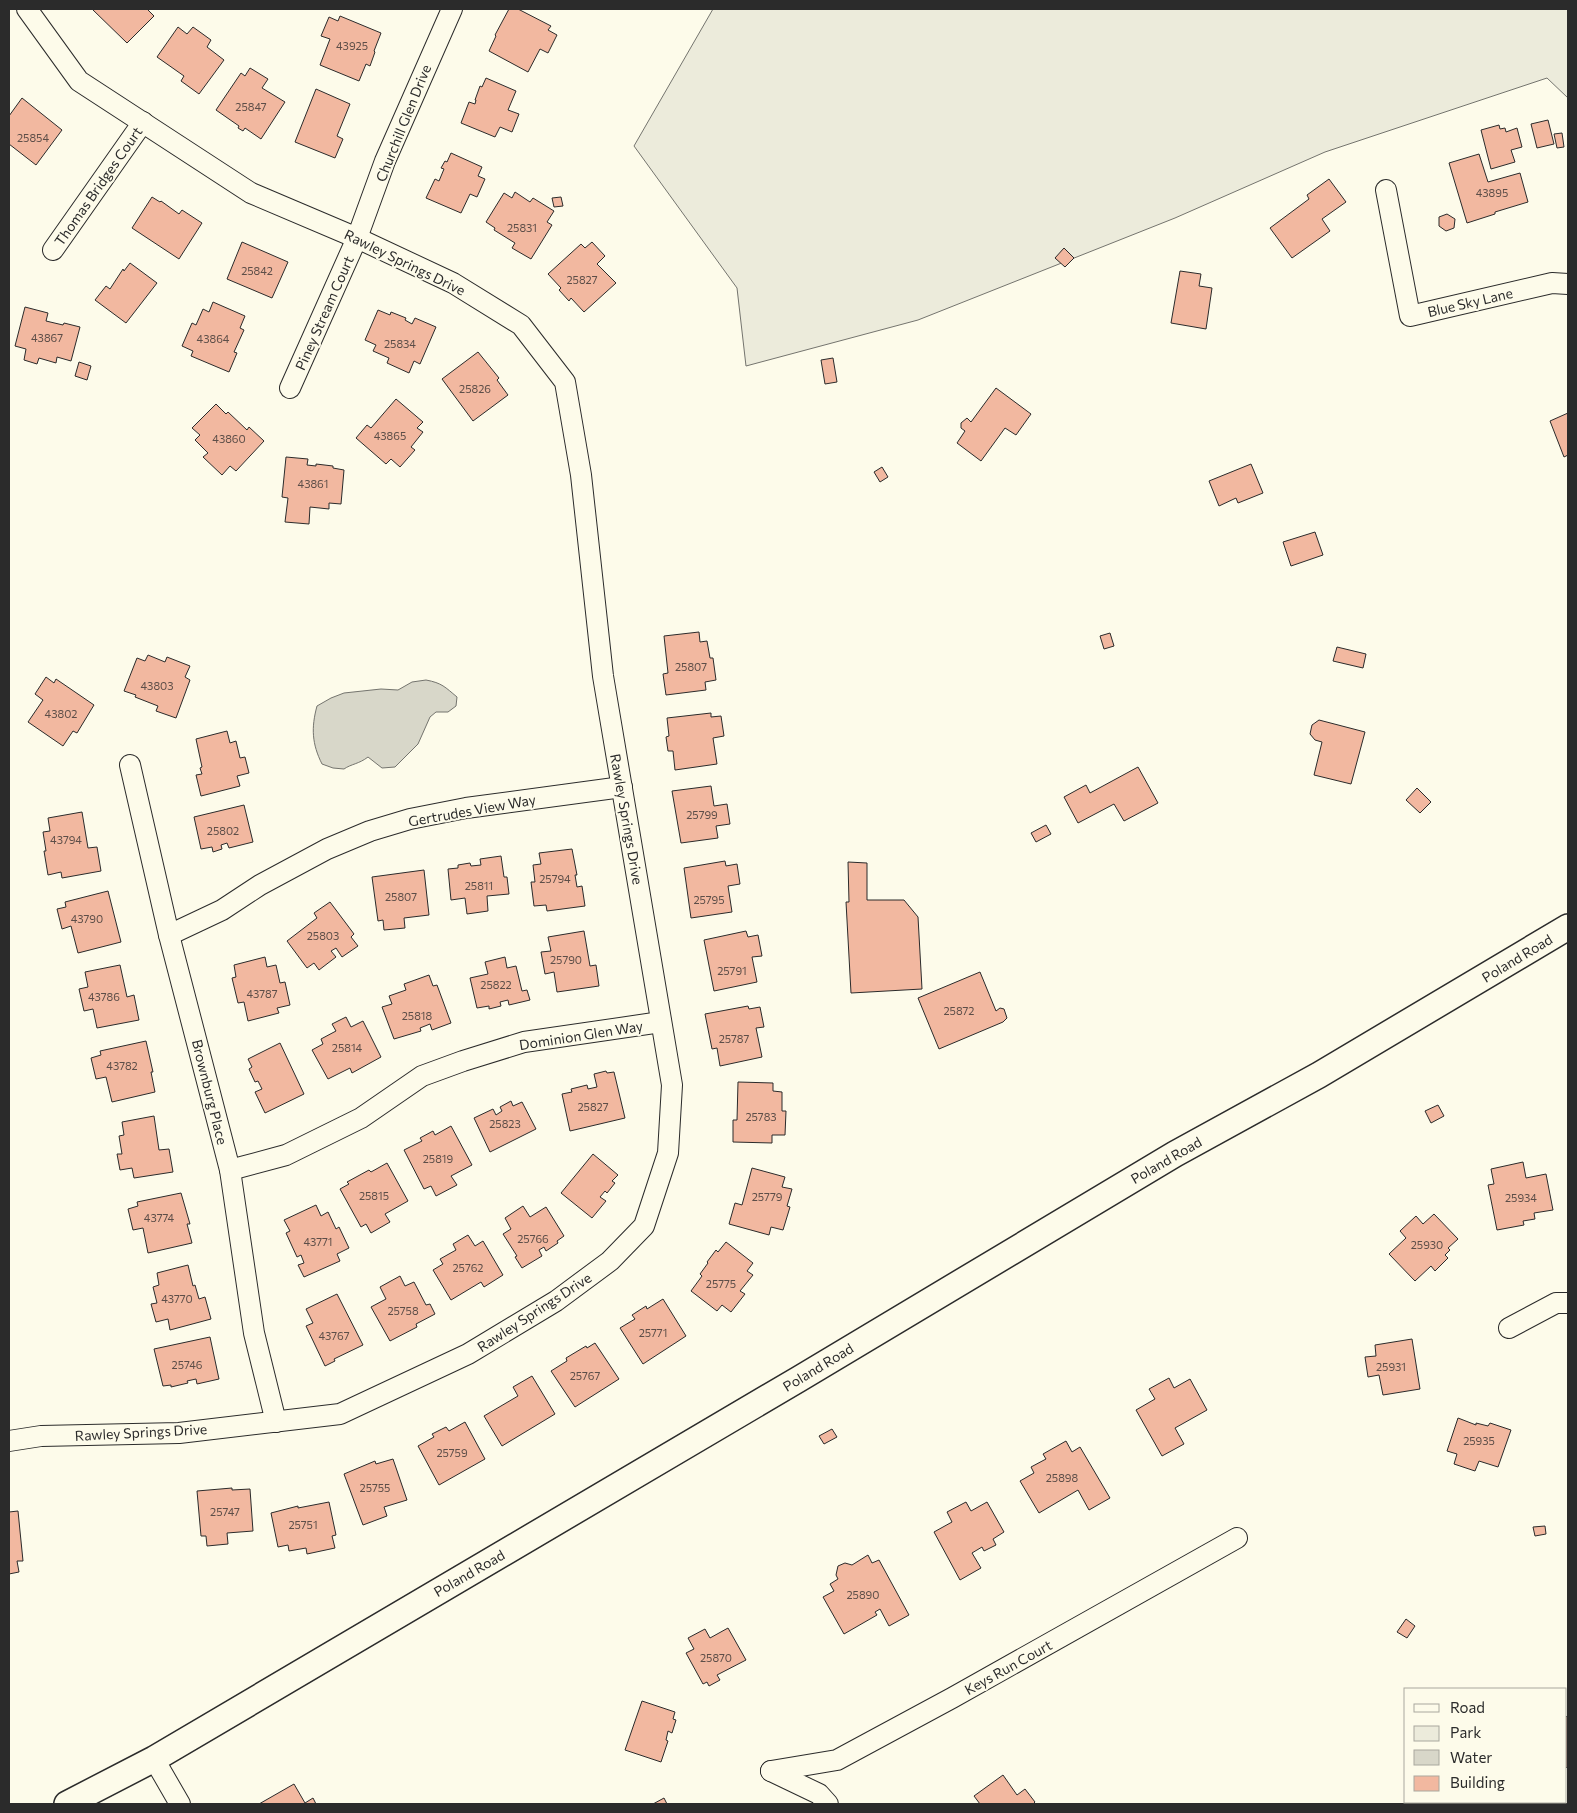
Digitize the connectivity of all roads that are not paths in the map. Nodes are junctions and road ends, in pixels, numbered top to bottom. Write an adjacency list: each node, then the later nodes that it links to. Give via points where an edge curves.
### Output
1 (27, 9): 3 (street, Rawley Springs Drive, via 79,81)
2 (452, 9): 5 (street, Churchill Glen Drive, via 385,162)
3 (142, 122): 5 (street, Rawley Springs Drive, via 251,193); 6 (street, Thomas Bridges Court)
4 (1386, 190): 7 (street, Blue Sky Lane, via 1410,316 1552,283)
5 (357, 238): 8 (street, Piney Stream Court); 10 (street, Rawley Springs Drive, via 452,283 521,325 565,382 581,475 603,676)
6 (53, 250)
7 (1568, 284)
8 (290, 388)
9 (130, 765): 12 (street, Brownburg Place)
10 (622, 787): 12 (street, Gertrudes View Way, via 466,808 370,831 327,849 260,885 222,910); 13 (street, Rawley Springs Drive)
11 (1568, 927): 20 (street, Poland Road, via 1319,1075 1166,1159)
12 (169, 935): 14 (street, Brownburg Place)
13 (662, 1022): 14 (street, Dominion Glen Way, via 524,1042 463,1061 422,1076 361,1118 286,1155); 17 (street, Rawley Springs Drive, via 672,1085 668,1154 644,1226 610,1261 556,1301 468,1354 340,1414)
14 (230, 1170): 17 (street, Brownburg Place, via 254,1333)
15 (1568, 1303): 16 (street, via 1556,1303)
16 (1509, 1328)
17 (276, 1422): 18 (street, Rawley Springs Drive, via 180,1433 41,1436)
18 (9, 1442)
19 (1237, 1538): 23 (street, Keys Run Court, via 837,1760 771,1771 820,1794)
20 (154, 1759): 21 (street, Poland Road); 22 (street)
21 (67, 1804)
22 (180, 1804)
23 (828, 1804)

